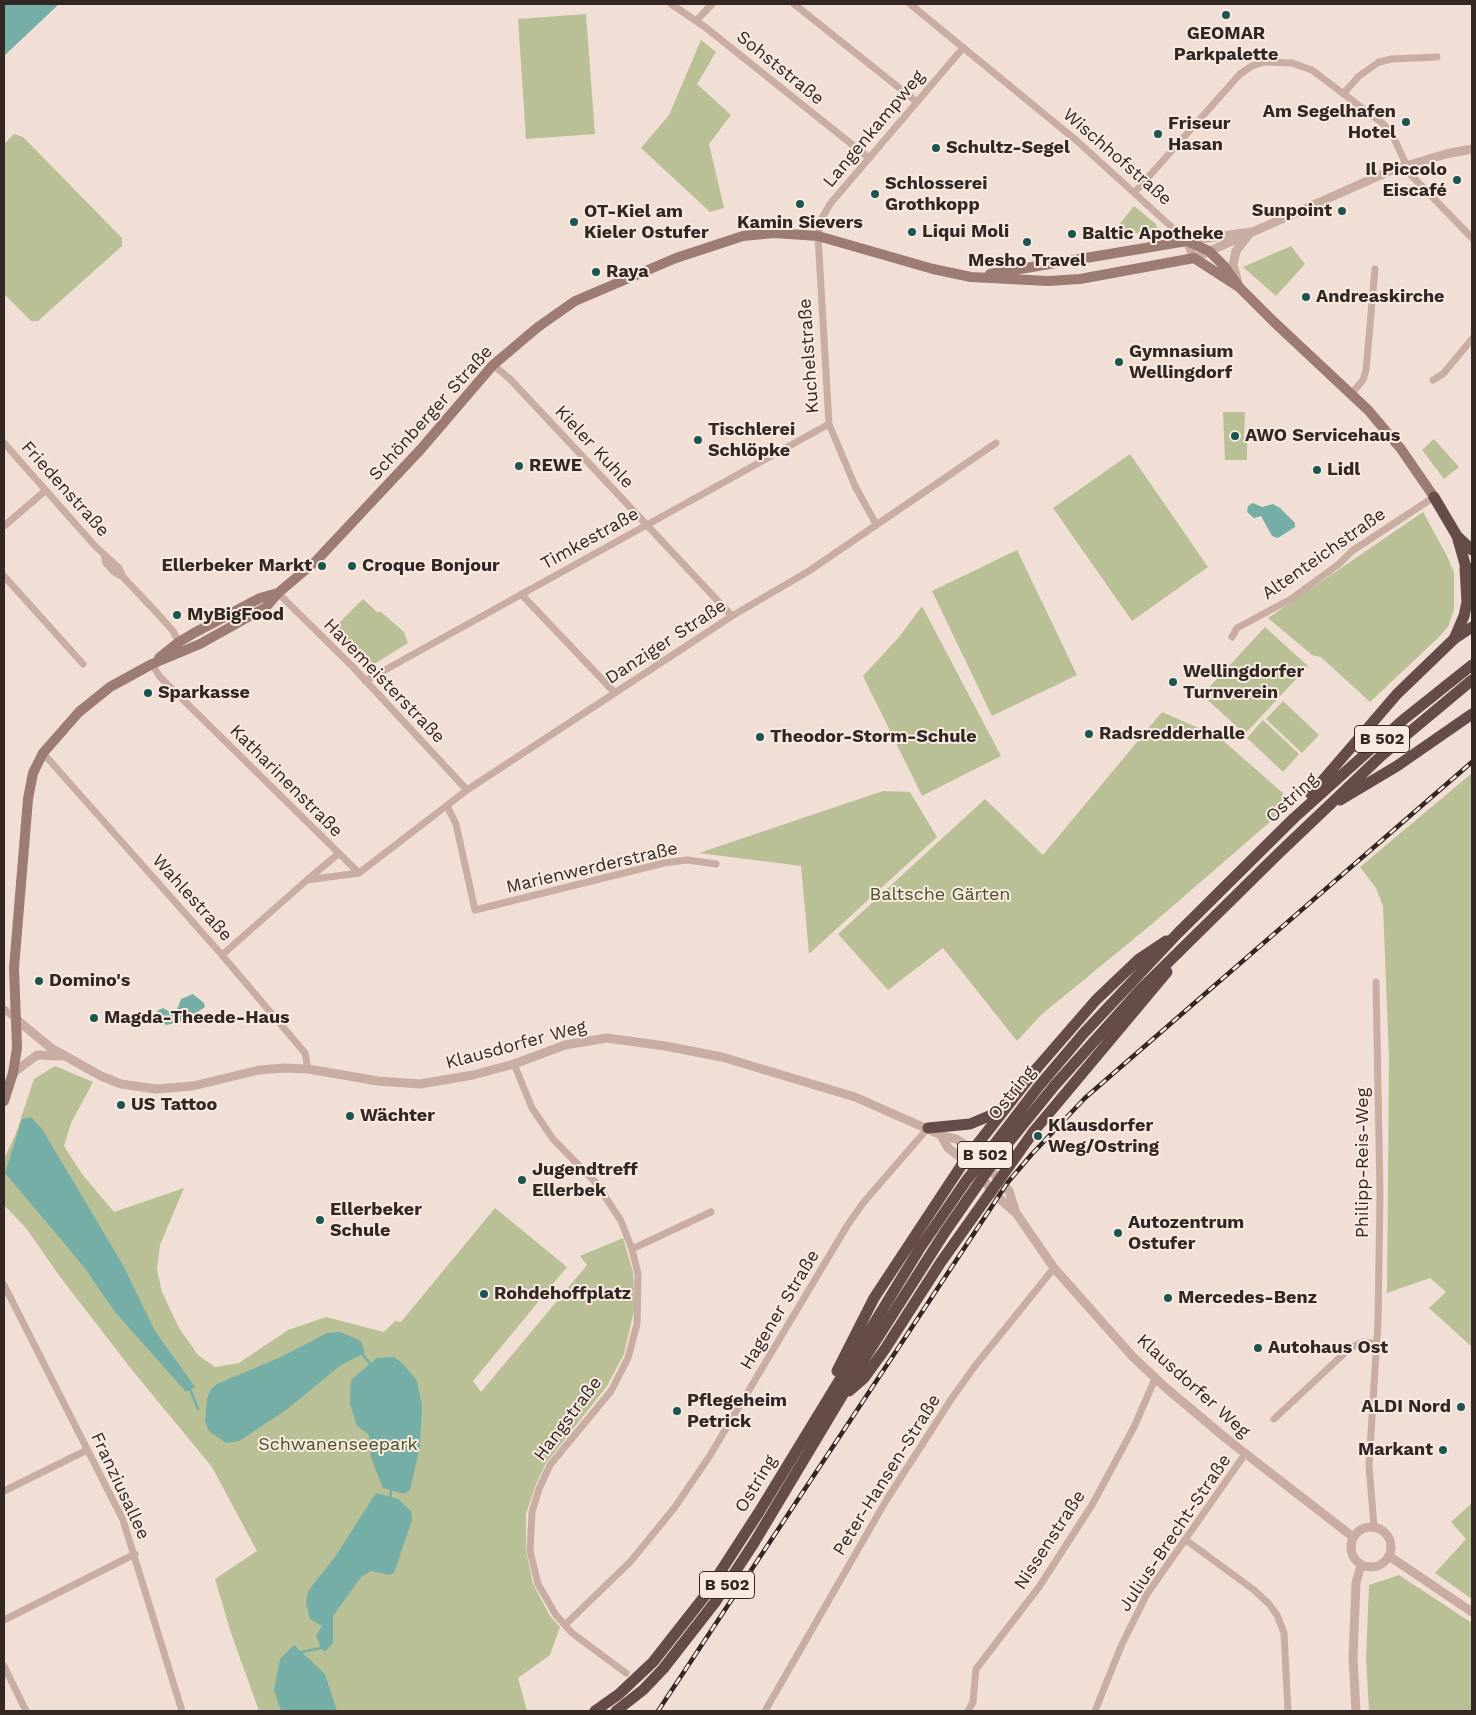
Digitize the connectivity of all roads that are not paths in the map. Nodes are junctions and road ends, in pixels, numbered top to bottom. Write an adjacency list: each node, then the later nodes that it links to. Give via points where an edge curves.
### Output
1 (671, 4): 5 (street, Sohststraße)
2 (712, 4): 5 (street)
3 (794, 4): 9 (street)
4 (910, 4): 6 (street, Wischhofstraße)
5 (696, 21): 11 (street, Sohststraße)
6 (963, 48): 9 (street, Langenkampweg); 13 (street, Wischhofstraße)
7 (1437, 57): 8 (street, via 1379,62 1368,67)
8 (1343, 94): 12 (street, via 1391,132); 13 (street, via 1304,66 1274,62 1252,66 1240,74)
9 (917, 102): 11 (street, Langenkampweg)
10 (1472, 149): 12 (street, Schönberger Straße)
11 (869, 158): 15 (street, Langenkampweg, via 830,204 821,220)
12 (1406, 166): 14 (street, Schönberger Straße); 16 (street)
13 (1134, 192): 17 (street, Wischhofstraße)
14 (1251, 232): 17 (street, Schönberger Straße); 18 (street, Schönberger Straße); 22 (street, Schönberger Straße, via 1236,251 1234,265)
15 (818, 236): 21 (main road, Schönberger Straße); 24 (main road, Schönberger Straße, via 743,236 652,267 575,301); 27 (street, Kuchelstraße)
16 (1472, 238)
17 (1187, 242): 18 (main road, Wischhofstraße); 19 (street); 21 (main road, Schönberger Straße)
18 (1209, 251): 19 (street, Schönberger Straße); 22 (main road, Wischhofstraße)
19 (1194, 258): 21 (main road, Schönberger Straße, via 1080,279 1048,281); 22 (main road)
20 (1374, 268): 26 (street, via 1366,370)
21 (972, 277)
22 (1239, 287): 26 (main road, Wischhofstraße)
23 (1472, 339): 25 (street, via 1443,374)
24 (493, 365): 33 (street, Kieler Kuhle, via 510,379); 40 (main road, Schönberger Straße, via 328,547)
25 (1432, 380)
26 (1352, 394): 31 (main road, Wischhofstraße, via 1401,449)
27 (828, 424): 32 (street, Kuchelstraße); 33 (street, Timkestraße)
28 (4, 443): 30 (street, Friedenstraße)
29 (996, 443): 32 (street, Danziger Straße)
30 (45, 491): 34 (street); 46 (street, Friedenstraße, via 119,568 123,577 173,631)
31 (1434, 497): 35 (highway); 44 (street, Altenteichstraße, via 1352,551 1291,599 1237,628)
32 (876, 524): 42 (street, Danziger Straße, via 808,571)
33 (646, 525): 41 (street, Timkestraße); 42 (street, Kieler Kuhle)
34 (4, 526)
35 (1457, 536): 36 (highway); 37 (highway)
36 (1472, 550)
37 (1465, 564): 39 (highway); 45 (highway, via 1468,602)
38 (4, 576): 47 (street)
39 (1472, 576)
40 (278, 593): 46 (main road, Schönberger Straße, via 260,598); 48 (main road, Schönberger Straße, via 252,617); 51 (street, Havemeisterstraße)
41 (521, 594): 51 (street, Timkestraße); 52 (street)
42 (732, 616): 52 (street, Danziger Straße)
43 (1472, 627): 45 (highway)
44 (1232, 637)
45 (1454, 639): 58 (highway, via 1372,722)
46 (179, 642): 48 (main road, Schönberger Straße)
47 (83, 664)
48 (152, 664): 54 (main road, Schönberger Straße, via 94,698); 59 (street, Katharinenstraße, via 160,677)
49 (1472, 665): 58 (highway, Ostring / B 502, via 1403,720)
50 (1472, 680): 57 (highway, Ostring / B 502)
51 (365, 681): 55 (street, Havemeisterstraße)
52 (615, 693): 55 (street, Danziger Straße)
53 (1472, 714): 57 (highway, via 1397,766)
54 (43, 753): 65 (street, Wahlestraße); 68 (main road, via 32,802)
55 (467, 790): 56 (street, Danziger Straße)
56 (447, 806): 60 (street, Marienwerderstraße, via 456,824 475,910 664,863 687,860); 61 (street, Danziger Straße)
57 (1324, 809): 64 (highway, Ostring / B 502)
58 (1294, 818): 63 (highway, Ostring / B 502)
59 (338, 854): 61 (street, Katharinenstraße); 62 (street)
60 (716, 864)
61 (359, 873): 62 (street)
62 (307, 880): 65 (street)
63 (1178, 933): 74 (highway, via 1150,950 1107,988); 89 (highway, Ostring / B 502, via 1083,1034 1009,1123 925,1241)
64 (1186, 944): 79 (highway, via 1168,971 1040,1124); 88 (highway, Ostring / B 502, via 1116,1015 999,1154 945,1232)
65 (222, 955): 71 (street, Wahlestraße, via 305,1053)
66 (1376, 982): 86 (street, Philipp-Reis-Weg, via 1380,1195)
67 (4, 1010): 68 (street, Klausdorfer Weg)
68 (16, 1019): 69 (street, Klausdorfer Weg); 72 (main road, via 17,1048)
69 (64, 1056): 71 (street, Klausdorfer Weg, via 121,1084 156,1089 194,1086 259,1070); 72 (street, Klausdorfer Weg, via 37,1055)
70 (514, 1064): 71 (street, Klausdorfer Weg, via 420,1084 378,1081); 75 (street, Klausdorfer Weg, via 581,1041 607,1038 650,1044 722,1057 806,1081); 83 (street, Hangstraße, via 532,1108 553,1139 597,1184 621,1221)
71 (308, 1069)
72 (13, 1073): 73 (main road)
73 (4, 1101)
74 (1005, 1109): 75 (highway, via 970,1124); 77 (highway)
75 (928, 1128): 76 (street, Klausdorfer Weg); 102 (street, Hagener Straße, via 869,1196 846,1228 709,1457 674,1507 631,1561)
76 (941, 1135): 77 (street, Klausdorfer Weg, via 956,1139); 78 (street, Klausdorfer Weg, via 948,1148)
77 (974, 1152): 78 (highway); 79 (street, Klausdorfer Weg)
78 (967, 1162): 80 (street, Klausdorfer Weg); 89 (highway, via 874,1298 842,1359)
79 (999, 1179): 80 (highway); 82 (street, Klausdorfer Weg, via 1009,1191)
80 (991, 1188): 82 (street, Klausdorfer Weg); 88 (highway, via 876,1363)
81 (711, 1212): 83 (street)
82 (1016, 1213): 84 (street, Klausdorfer Weg)
83 (632, 1249): 102 (street, Hangstraße, via 639,1299 637,1324 628,1358 611,1391 550,1465 532,1512 530,1551 538,1584)
84 (1054, 1268): 87 (street, Klausdorfer Weg); 109 (street, Peter-Hansen-Straße, via 981,1358 886,1499)
85 (4, 1285): 91 (street, Franziusallee)
86 (1377, 1344): 90 (street, via 1363,1342 1350,1348); 94 (street, Philipp-Reis-Weg, via 1369,1465)
87 (1155, 1378): 92 (street, Klausdorfer Weg); 110 (street, Nissenstraße, via 1134,1427 1092,1505 1039,1587 976,1668 973,1702)
88 (841, 1398): 108 (highway, Ostring / B 502, via 754,1543 696,1628 643,1690)
89 (825, 1401): 107 (highway, Ostring / B 502, via 741,1541 680,1630 634,1681)
90 (1274, 1419)
91 (87, 1450): 93 (street); 97 (street, Franziusallee, via 123,1520)
92 (1245, 1454): 95 (street, Klausdorfer Weg); 96 (street, Julius-Brecht-Straße)
93 (4, 1491)
94 (1374, 1527): 95 (street, via 1362,1529); 98 (street, via 1388,1536 1392,1546)
95 (1353, 1537): 99 (street, via 1351,1553)
96 (1186, 1540): 111 (street, Julius-Brecht-Straße, via 1147,1594 1122,1644); 112 (street, via 1254,1590 1277,1615 1284,1633)
97 (135, 1554): 101 (street); 106 (street, Franziusallee)
98 (1389, 1556): 99 (street, via 1377,1567); 100 (street)
99 (1361, 1565): 113 (street, via 1356,1583)
100 (1472, 1612)
101 (4, 1620)
102 (565, 1625): 104 (street, Hangstraße)
103 (4, 1666): 105 (street)
104 (626, 1673)
105 (26, 1711)
106 (182, 1711)
107 (595, 1711)
108 (616, 1711)
109 (765, 1711)
110 (968, 1711)
111 (1095, 1711)
112 (1288, 1711)
113 (1356, 1711)

